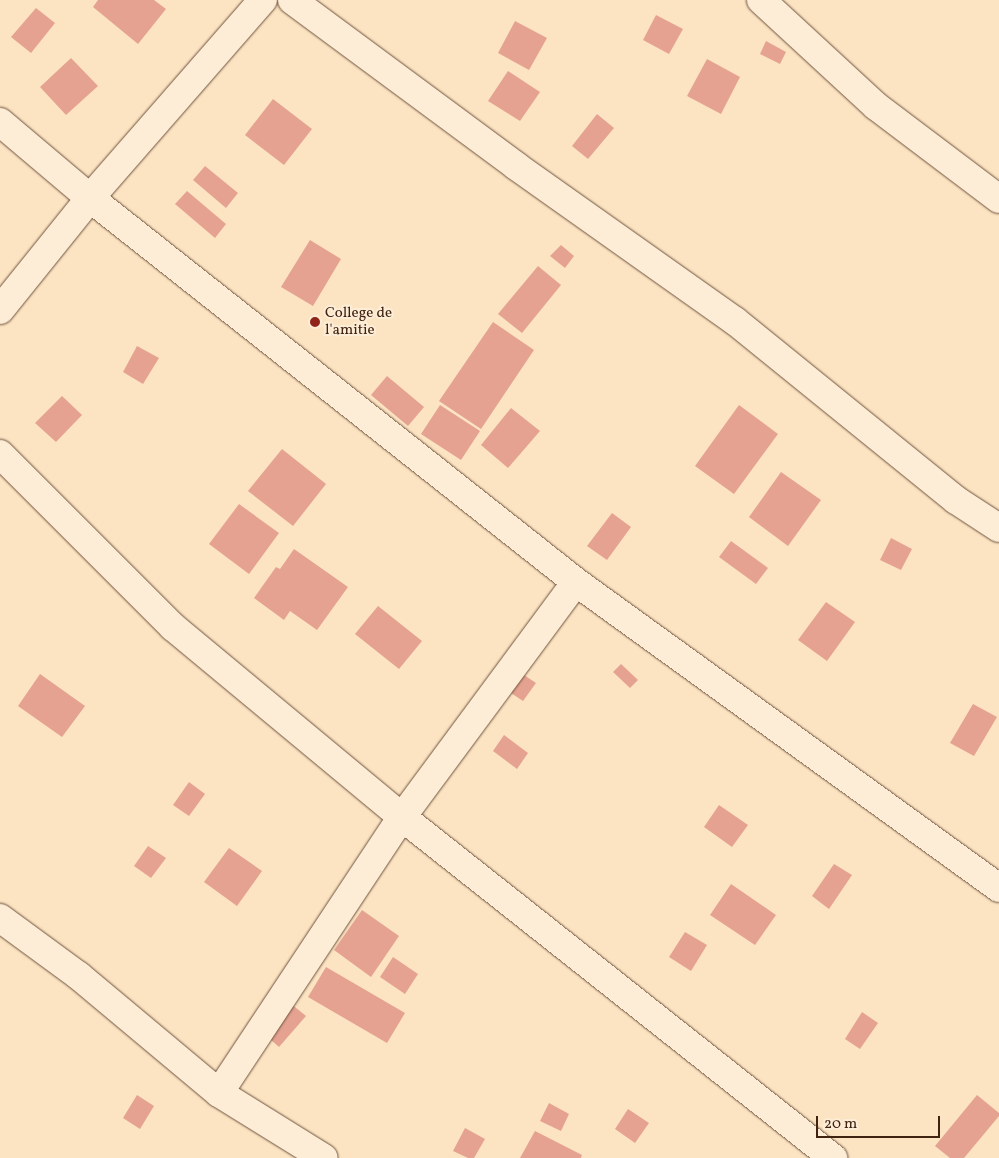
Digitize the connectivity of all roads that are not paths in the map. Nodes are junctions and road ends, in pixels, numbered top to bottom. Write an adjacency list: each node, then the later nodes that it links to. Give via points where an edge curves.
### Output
1 (263, 0): 5 (street)
2 (292, 0): 9 (street, via 516,166 735,321 956,500)
3 (761, 0): 6 (street, via 876,106)
4 (0, 122): 5 (street)
5 (90, 198): 7 (street); 10 (street)
6 (999, 198)
7 (0, 310)
8 (0, 454): 11 (street, via 173,627)
9 (999, 528)
10 (576, 582): 11 (street); 12 (street)
11 (402, 817): 14 (street); 16 (street)
12 (999, 888)
13 (0, 918): 14 (street, via 78,976)
14 (218, 1093): 15 (street)
15 (313, 1155)
16 (828, 1157)

